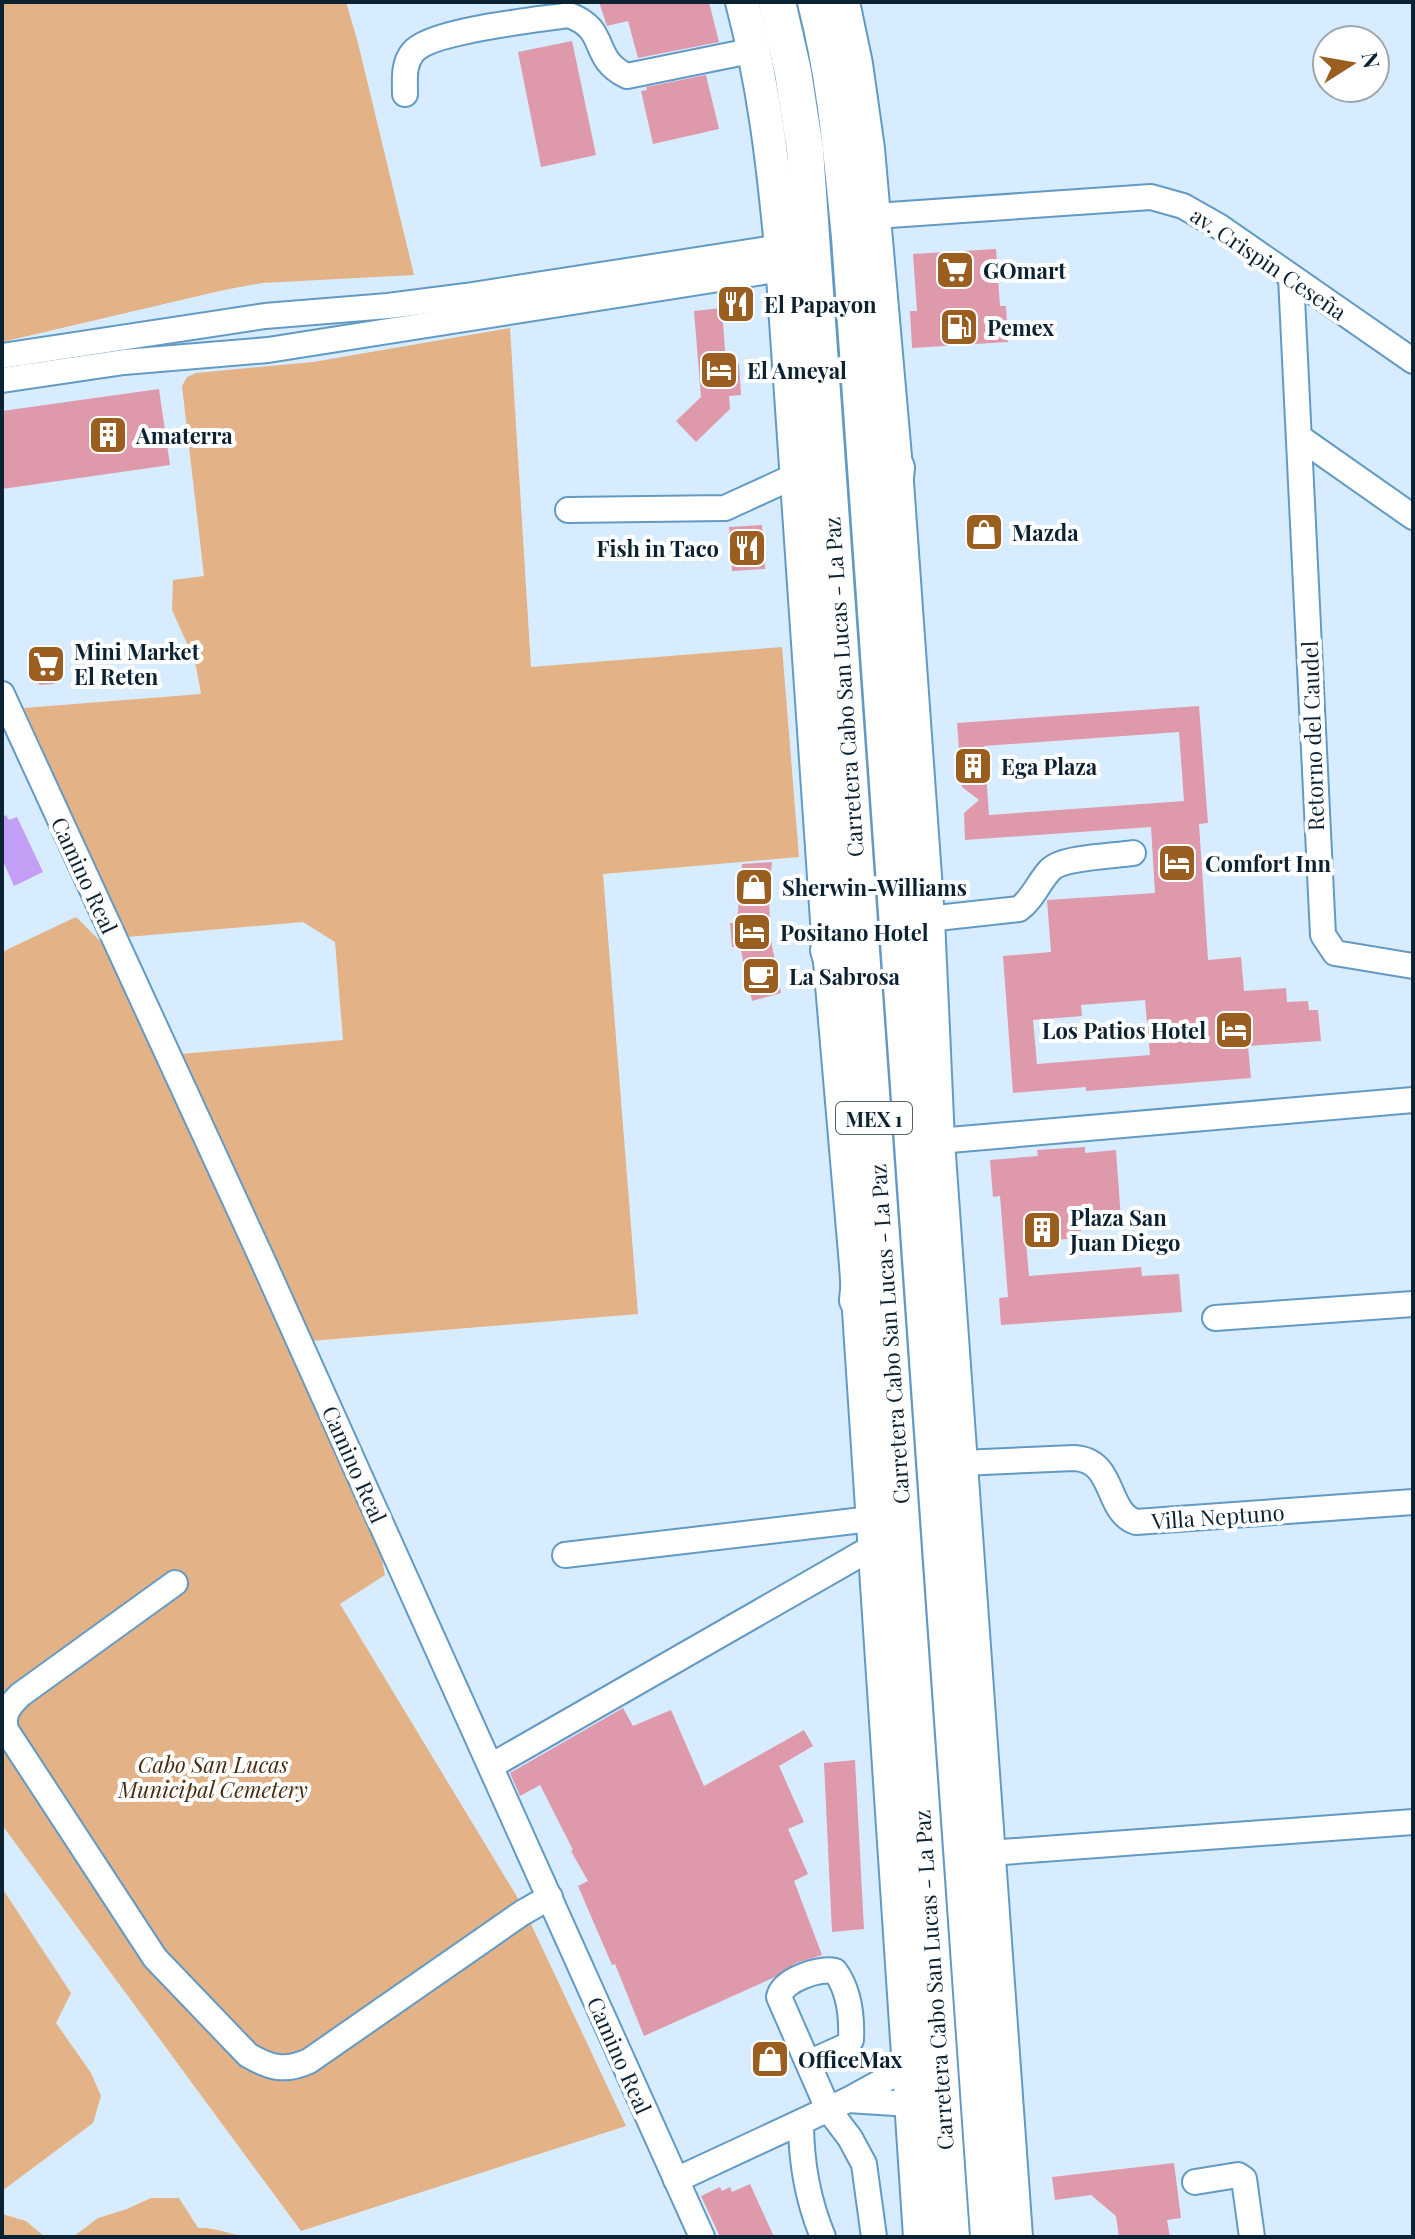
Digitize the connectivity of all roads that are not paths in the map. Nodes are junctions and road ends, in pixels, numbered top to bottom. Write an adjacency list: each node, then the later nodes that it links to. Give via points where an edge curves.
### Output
1 (742, 2): 5 (main road)
2 (777, 2): 28 (highway, Carretera Cabo San Lucas - La Paz / MEX 1, via 805,150)
3 (816, 2): 22 (highway, Carretera Cabo San Lucas - La Paz / MEX 1, via 850,237)
4 (843, 2): 7 (main road)
5 (755, 50): 6 (street, via 627,76 604,59 586,21 569,15 450,34 414,50 405,67); 8 (main road, via 772,143)
6 (405, 94)
7 (875, 216): 9 (street, av. Crispin Ceseña, via 1151,197 1183,206); 18 (main road)
8 (781, 247): 10 (main road); 11 (street)
9 (1291, 277): 15 (street, av. Crispin Ceseña); 17 (street, Retorno del Caudel)
10 (783, 281): 11 (street, via 769,271); 19 (main road)
11 (468, 306): 12 (street); 13 (street)
12 (265, 316): 13 (street); 14 (street)
13 (268, 350): 16 (street, via 124,362)
14 (2, 356)
15 (1413, 361)
16 (2, 380)
17 (1299, 437): 21 (street); 27 (street, Retorno del Caudel, via 1323,935 1335,953)
18 (896, 468): 22 (highway); 25 (main road)
19 (797, 475): 20 (street, via 725,508); 26 (main road)
20 (568, 510)
21 (1413, 517)
22 (877, 649): 56 (highway, Carretera Cabo San Lucas - La Paz / MEX 1)
23 (2, 694): 40 (street, Camino Real)
24 (1133, 853): 25 (street, via 1053,867 1019,909)
25 (928, 919): 31 (main road)
26 (829, 950): 28 (highway); 32 (main road)
27 (1413, 966)
28 (872, 1097): 30 (highway, Carretera Cabo San Lucas - La Paz / MEX 1)
29 (1413, 1100): 31 (street)
30 (875, 1135): 32 (highway); 55 (highway, Carretera Cabo San Lucas - La Paz / MEX 1)
31 (938, 1141): 35 (main road)
32 (858, 1300): 37 (main road)
33 (1413, 1304): 34 (street)
34 (1215, 1318)
35 (961, 1463): 36 (street, Villa Neptuno, via 1089,1460 1125,1515 1136,1522); 42 (main road)
36 (1413, 1502)
37 (872, 1533): 38 (street); 40 (street); 45 (main road)
38 (565, 1555)
39 (175, 1583): 43 (street, via 20,1695 3,1720 155,1958 248,2055 282,2069 309,2061)
40 (491, 1766): 43 (street, Camino Real)
41 (1413, 1822): 42 (street)
42 (989, 1853): 57 (main road)
43 (550, 1897): 49 (street, Camino Real)
44 (808, 2063): 47 (street)
45 (908, 2067): 46 (main road); 47 (street)
46 (910, 2104): 47 (street); 54 (main road)
47 (838, 2105): 48 (street); 53 (street, via 864,2164)
48 (801, 2122): 49 (street); 52 (street, via 804,2167)
49 (676, 2180): 51 (street, Camino Real)
50 (1195, 2182): 58 (street, via 1238,2175 1244,2179)
51 (702, 2237)
52 (823, 2237)
53 (874, 2237)
54 (920, 2237)
55 (951, 2237)
56 (989, 2237)
57 (1016, 2237)
58 (1252, 2237)

